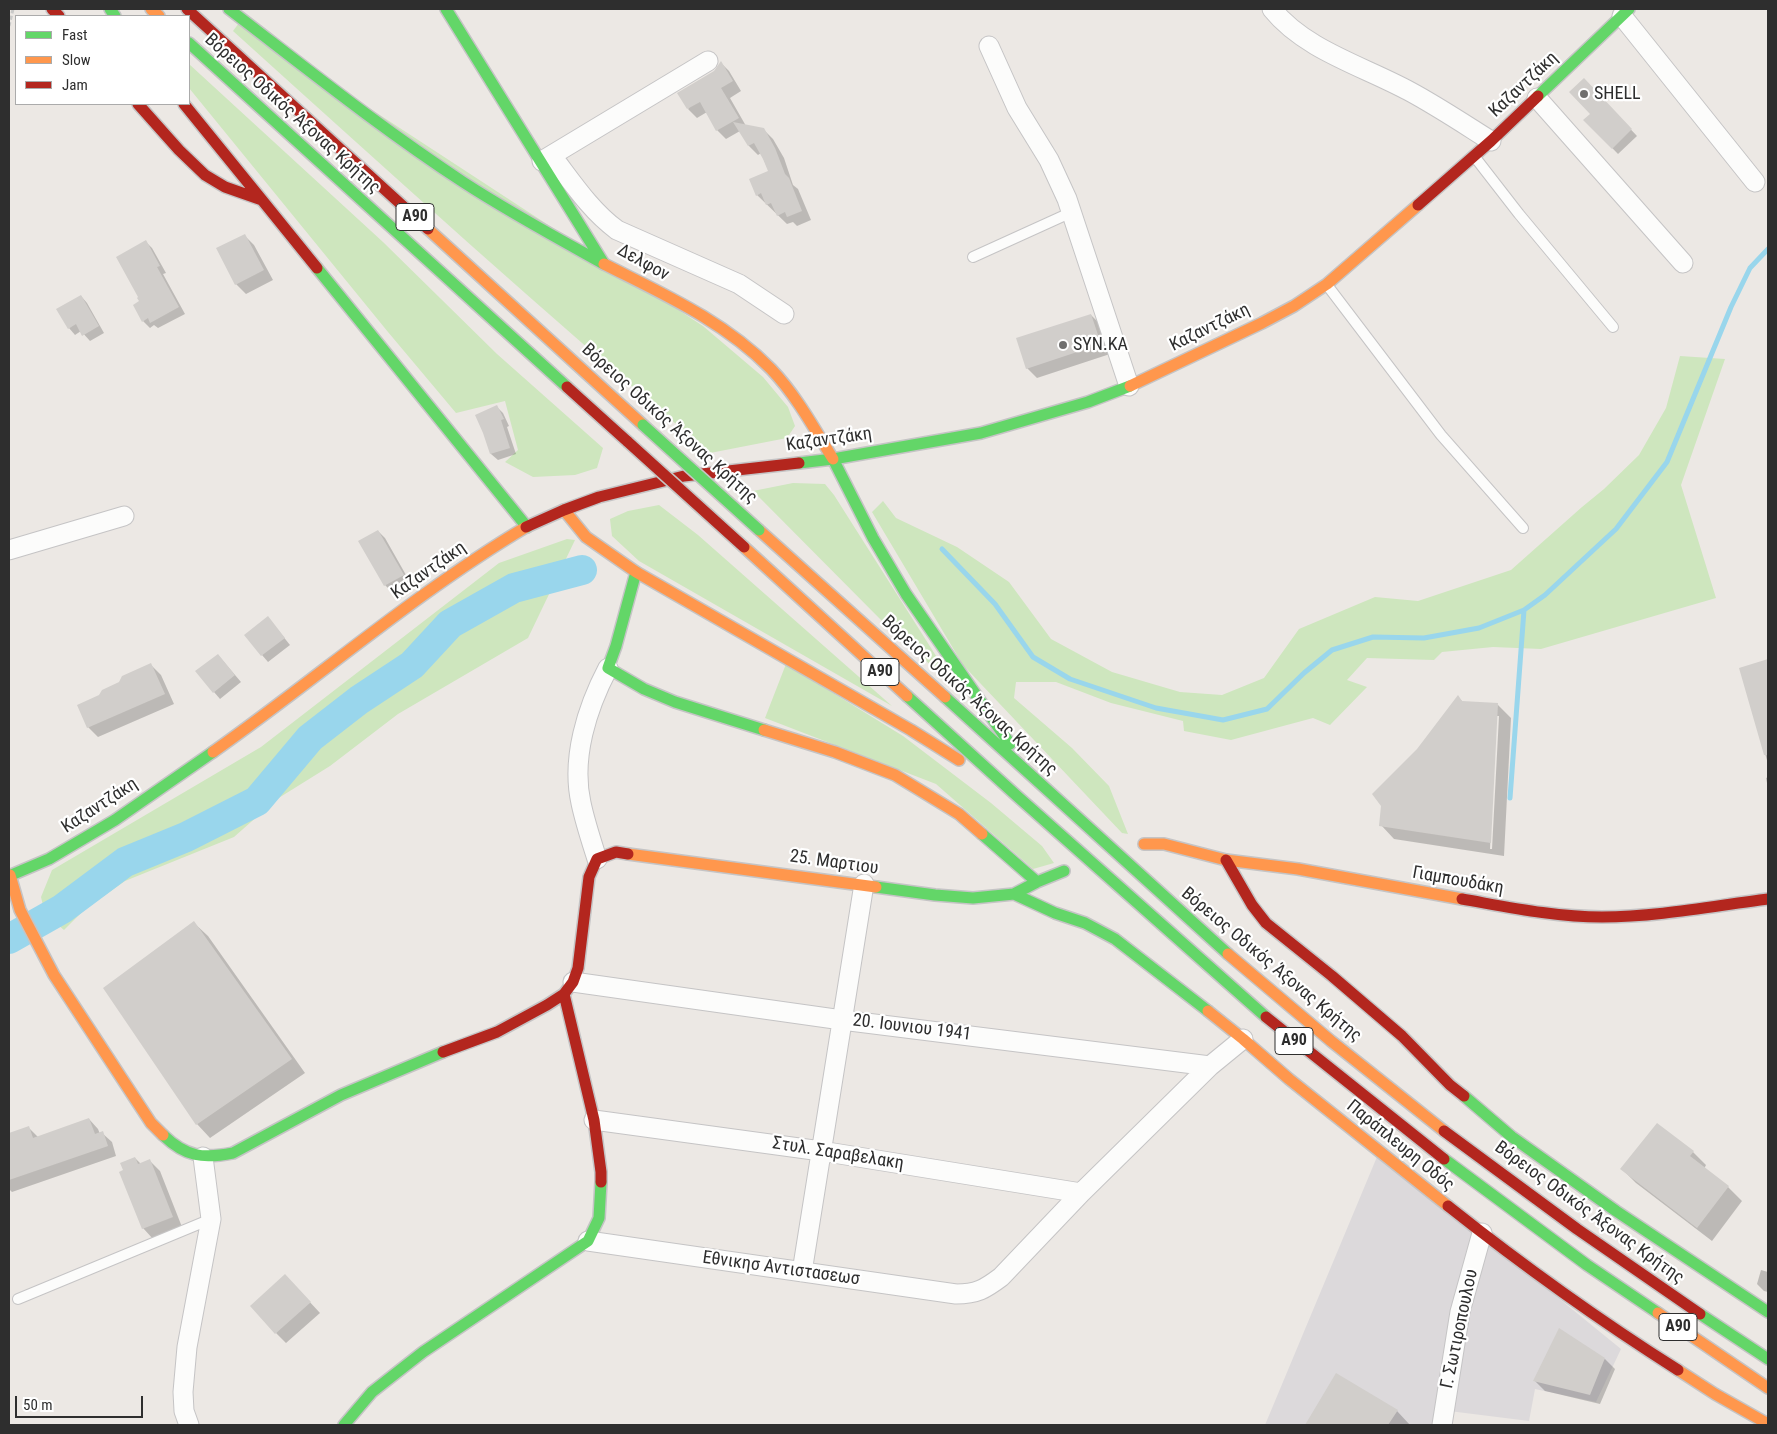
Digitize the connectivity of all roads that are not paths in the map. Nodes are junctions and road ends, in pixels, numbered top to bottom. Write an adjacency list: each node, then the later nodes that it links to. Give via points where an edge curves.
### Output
1 (186, 9): 33 (main road, Βόρειος Οδικός Άξονας Κρήτης / Α90, bridge)
2 (229, 9): 20 (main road, via 463,182)
3 (446, 9): 14 (main road, Δελφον)
4 (1272, 9): 12 (street, via 1295,32 1314,44 1409,91)
5 (1625, 12): 9 (main road, Καζαντζάκη); 15 (street)
6 (190, 45): 34 (main road, Βόρειος Οδικός Άξονας Κρήτης / Α90, bridge)
7 (989, 46): 17 (street, via 1017,108 1049,160)
8 (708, 61): 14 (street)
9 (1537, 98): 12 (main road, Καζαντζάκη); 19 (street)
10 (139, 105): 16 (main road, via 206,176 234,192)
11 (185, 105): 16 (main road)
12 (1491, 141): 13 (main road, Καζαντζάκη)
13 (1474, 155): 21 (main road, Καζαντζάκη); 23 (lane)
14 (546, 158): 20 (main road, Δελφον); 22 (street, via 601,218 617,230 739,284)
15 (1755, 182)
16 (262, 200): 28 (main road)
17 (1072, 212): 18 (lane); 24 (street)
18 (973, 257)
19 (1683, 262)
20 (604, 264): 25 (main road, Δελφον, via 686,306 743,344 771,369 801,406)
21 (1327, 284): 24 (main road, Καζαντζάκη, via 1262,323); 29 (lane, via 1441,435)
22 (784, 314)
23 (1614, 327)
24 (1129, 386): 25 (main road, Καζαντζάκη, via 1088,402 981,433)
25 (833, 459): 26 (main road, Καζαντζάκη, via 684,476 606,495); 33 (main road, Δελφον, via 868,530 918,612)
26 (564, 510): 28 (main road, Καζαντζάκη); 31 (main road, via 586,537)
27 (124, 516): 30 (street)
28 (526, 527): 39 (main road, Καζαντζάκη, via 426,592 247,728 116,820 49,860)
29 (1523, 528)
30 (9, 550)
31 (636, 572): 32 (main road); 34 (main road, via 911,730)
32 (608, 668): 36 (street, via 583,731 577,766 580,802); 40 (main road, via 675,702 817,746 896,775 959,814)
33 (1030, 774): 58 (main road, Βόρειος Οδικός Άξονας Κρήτης / Α90, via 1165,899 1379,1079 1598,1243)
34 (1017, 796): 59 (main road, Βόρειος Οδικός Άξονας Κρήτης / Α90, via 1262,1014 1365,1098 1588,1265)
35 (1144, 844): 37 (main road, Γιαμπουδάκη, via 1164,844)
36 (597, 859): 41 (main road, 25. Μαρτιου, via 616,852); 44 (main road, via 589,877 578,968)
37 (1226, 860): 43 (main road, Γιαμπουδάκη, via 1298,869 1566,915 1642,916); 57 (main road, via 1266,923 1402,1036 1450,1085 1505,1131)
38 (1064, 871): 40 (main road, 25. Μαρτιου)
39 (10, 875): 50 (main road, via 20,910 54,975 151,1123 183,1151)
40 (1037, 882): 42 (main road, 25. Μαρτιου)
41 (864, 884): 42 (main road, 25. Μαρτιου, via 973,898); 45 (street)
42 (1014, 894): 46 (main road, Παράπλευρη Οδός, via 1115,939)
43 (1768, 899)
44 (568, 988): 45 (street, 20. Ιουνιου 1941); 48 (main road); 50 (main road, via 547,1006 497,1032 341,1095 233,1153 215,1158)
45 (842, 1020): 47 (street, 20. Ιουνιου 1941); 49 (street)
46 (1242, 1039): 47 (street); 53 (main road, Παράπλευρη Οδός)
47 (1210, 1066): 51 (street)
48 (594, 1120): 49 (street, Στυλ. Σαραβελακη); 54 (main road, via 601,1172 599,1218)
49 (821, 1151): 51 (street, Στυλ. Σαραβελακη); 55 (street)
50 (203, 1157): 52 (street)
51 (1081, 1193): 55 (street, Εθνικησ Αντιστασεωσ, via 1001,1277 974,1293 956,1294)
52 (211, 1219): 56 (lane); 61 (street, via 187,1347 183,1392)
53 (1482, 1233): 60 (main road, Παράπλευρη Οδός, via 1624,1336); 63 (street, Γ. Σωτιροπουλου, via 1460,1312)
54 (588, 1242): 55 (street, Εθνικησ Αντιστασεωσ); 62 (main road, via 423,1352 372,1392)
55 (802, 1272)
56 (18, 1299)
57 (1768, 1312)
58 (1768, 1359)
59 (1768, 1388)
60 (1768, 1424)
61 (189, 1425)
62 (344, 1425)
63 (1442, 1425)

